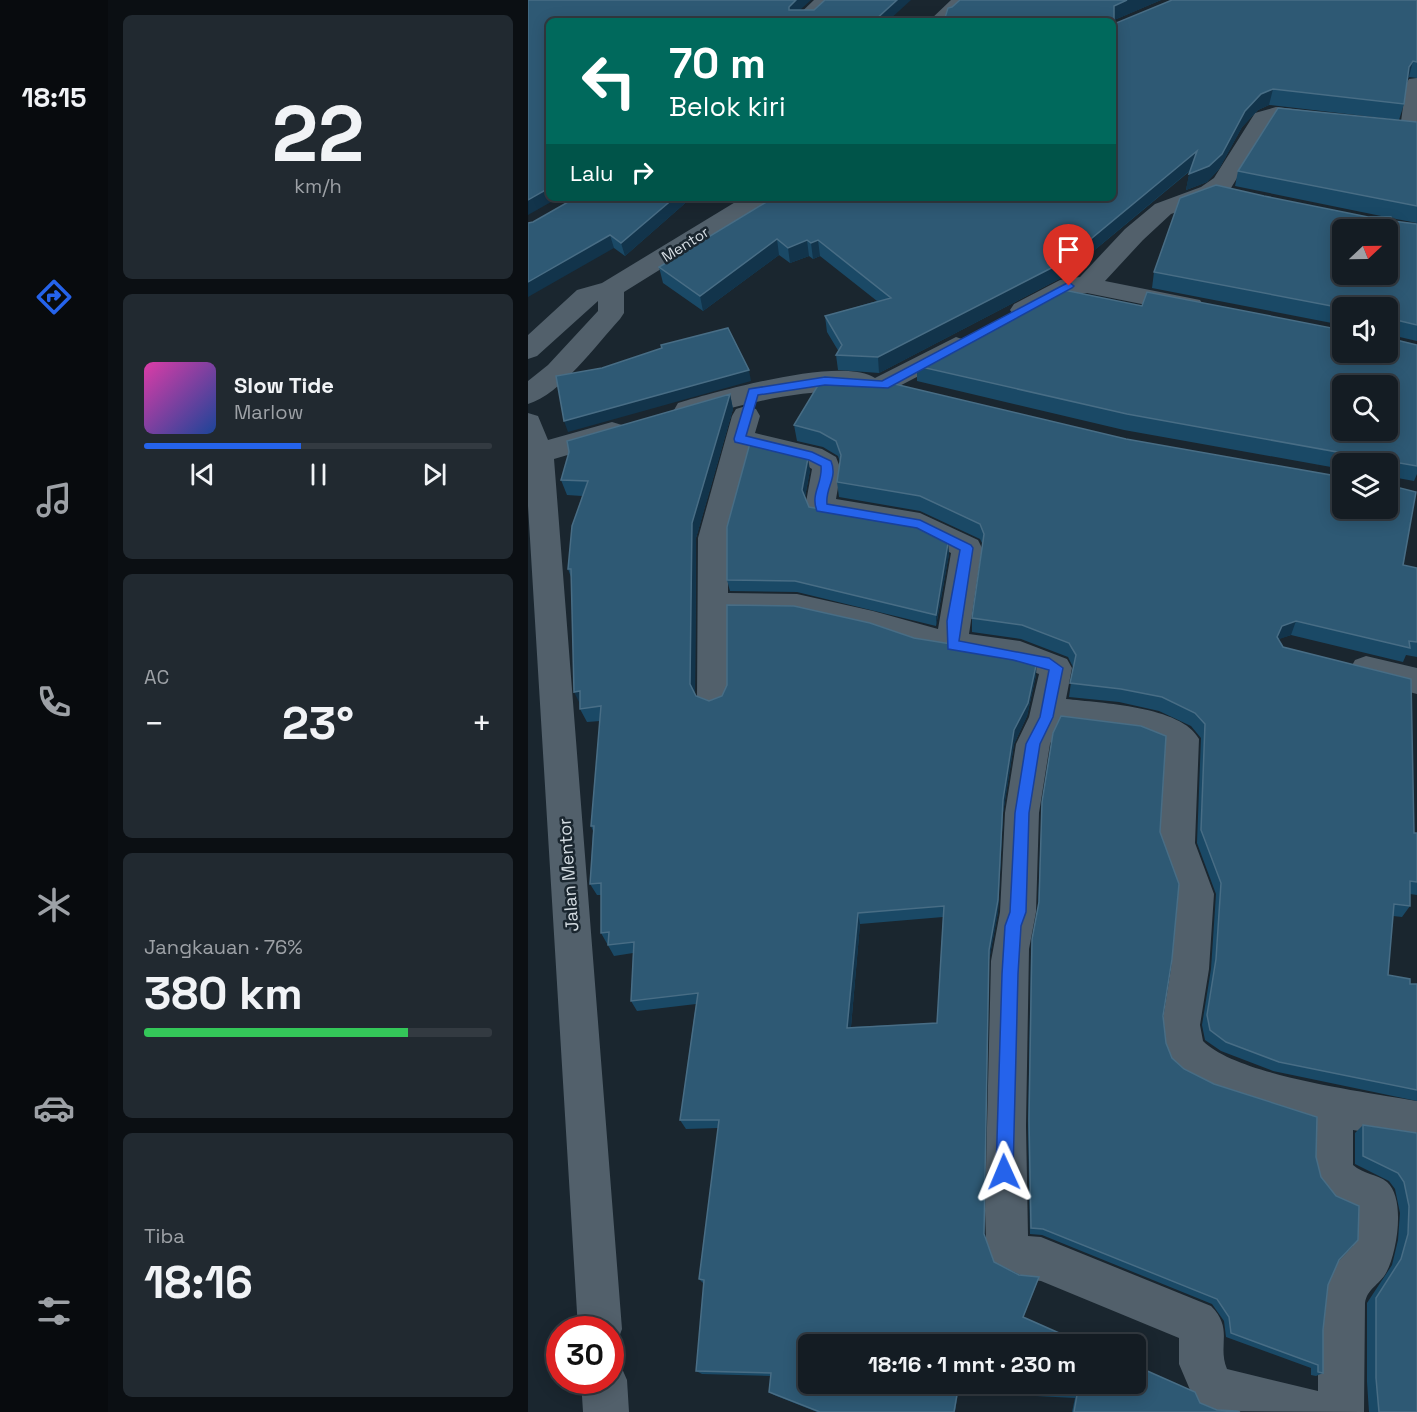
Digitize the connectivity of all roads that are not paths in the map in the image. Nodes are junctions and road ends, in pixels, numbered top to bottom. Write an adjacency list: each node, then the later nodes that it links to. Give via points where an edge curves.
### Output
1 (825, 0): 3 (street)
2 (963, 0): 4 (street)
3 (805, 18)
4 (942, 18)
5 (1417, 84): 8 (street)
6 (1341, 121): 9 (street, via 1269,114)
7 (1387, 126): 8 (street)
8 (1414, 129)
9 (1215, 191): 10 (street); 12 (street, via 1179,200 1162,209)
10 (1242, 198)
11 (754, 201): 13 (street, Mentor)
12 (1086, 285): 14 (street); 15 (street, via 1069,286)
13 (611, 289): 17 (street, Mentor, via 586,296); 21 (street, via 611,313 557,371)
14 (1215, 311)
15 (1007, 319)
16 (976, 335): 18 (street)
17 (528, 350)
18 (884, 385): 19 (street, via 825,381); 20 (street)
19 (753, 392): 22 (street, via 651,421); 23 (street)
20 (918, 393)
21 (528, 395)
22 (533, 438): 32 (street, Jalan Mentor)
23 (740, 439): 24 (street, via 713,538); 25 (street, via 812,456 826,464 829,478 820,495 821,508 920,524 967,548)
24 (711, 605): 25 (street, via 797,606); 28 (street)
25 (953, 645): 29 (street, via 1049,663 1056,668)
26 (1336, 661): 27 (street)
27 (1417, 681)
28 (713, 698)
29 (1048, 711): 30 (street, via 1151,725 1175,732 1182,739 1177,843 1196,894 1181,1025 1185,1052 1225,1076 1299,1100); 35 (street, via 1033,744 1022,813 1018,912 1013,926 1004,1150 1010,1251 1041,1259 1195,1322 1203,1330 1202,1364 1212,1388)
30 (1335, 1107): 31 (street); 36 (street, via 1331,1158 1334,1173 1342,1184 1373,1198 1375,1208 1375,1246 1345,1289)
31 (1417, 1120)
32 (599, 1316)
33 (605, 1394): 34 (street)
34 (606, 1412)
35 (1313, 1412)
36 (1341, 1412)

